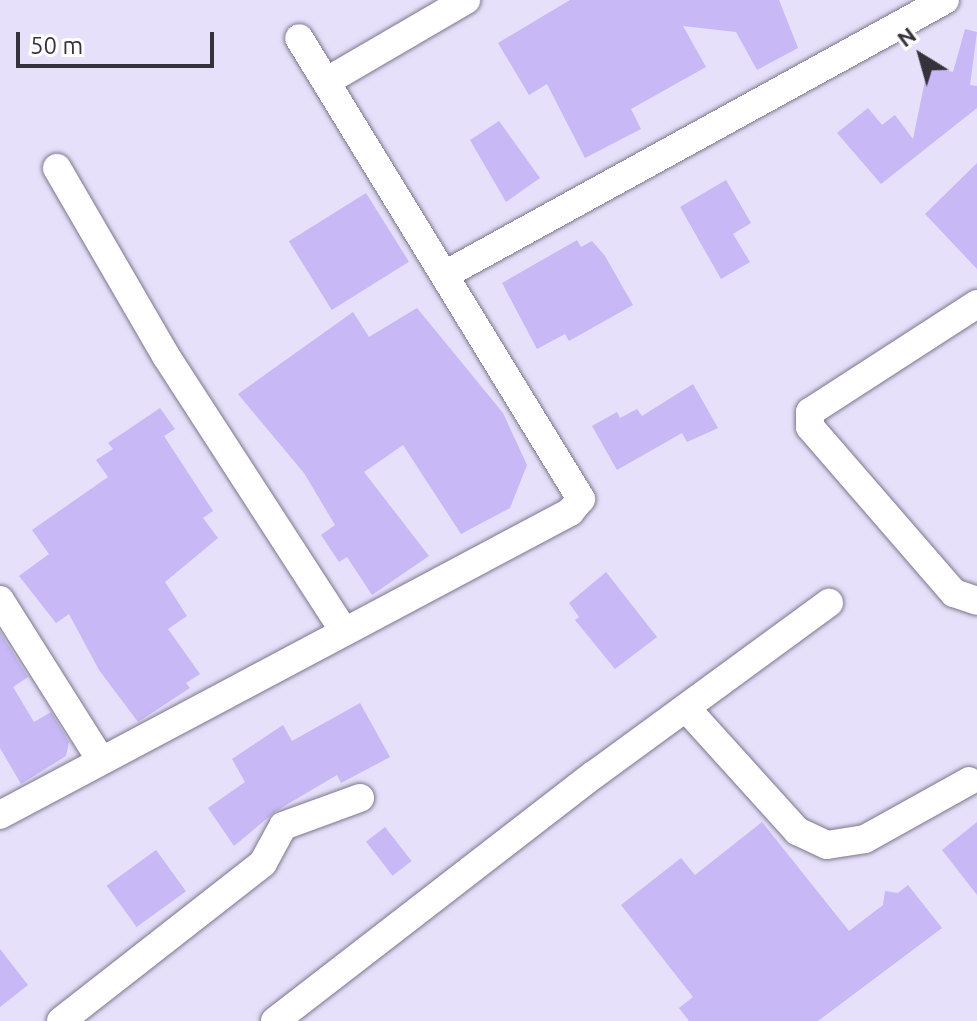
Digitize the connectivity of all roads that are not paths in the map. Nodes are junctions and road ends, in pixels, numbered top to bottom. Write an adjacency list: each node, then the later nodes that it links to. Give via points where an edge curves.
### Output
1 (466, 0): 4 (street)
2 (945, 0): 6 (street)
3 (299, 38): 4 (street)
4 (327, 81): 6 (street)
5 (57, 168): 11 (street, via 166,356)
6 (448, 273): 11 (street, via 581,499 570,512)
7 (977, 304): 9 (street, via 810,412 810,427 954,593)
8 (0, 600): 13 (street)
9 (977, 601)
10 (829, 603): 12 (street)
11 (344, 631): 13 (street)
12 (686, 708): 14 (street, via 797,831 827,845 865,839); 18 (street)
13 (100, 759): 16 (street)
14 (969, 781)
15 (360, 798): 17 (street, via 283,826 263,863)
16 (0, 815)
17 (61, 1021)
18 (275, 1021)

